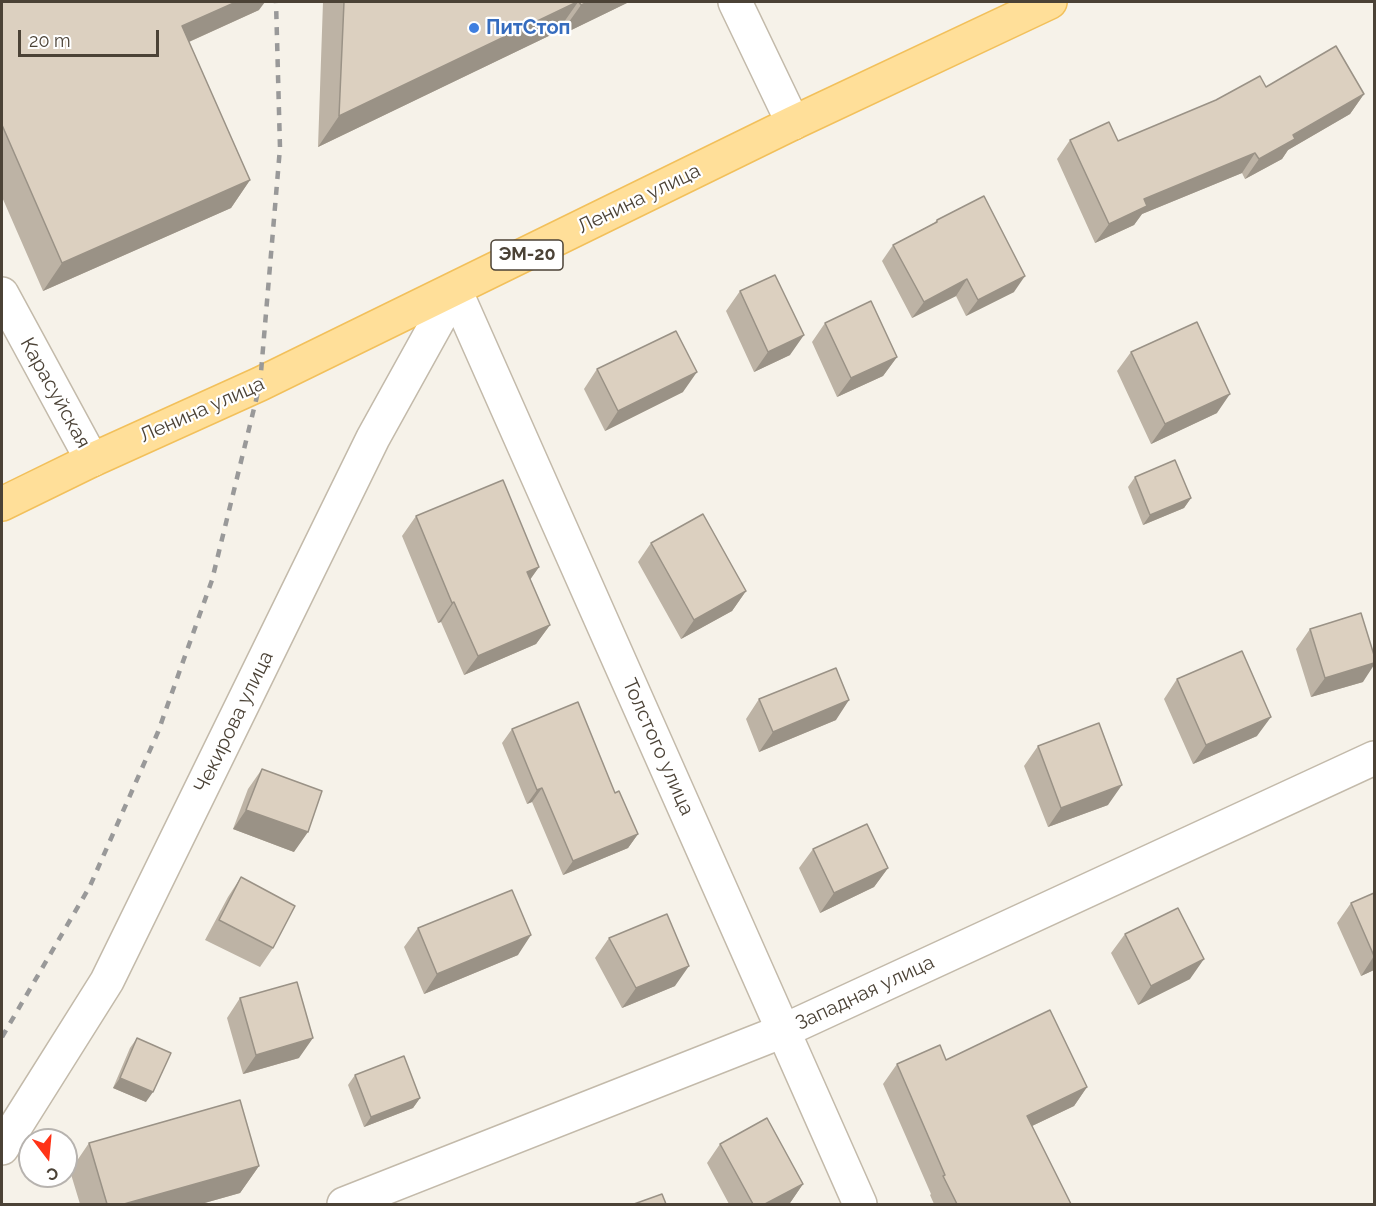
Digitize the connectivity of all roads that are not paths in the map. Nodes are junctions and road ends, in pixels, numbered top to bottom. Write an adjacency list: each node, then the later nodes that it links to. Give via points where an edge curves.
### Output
1 (735, 2): 3 (street)
2 (1050, 2): 3 (main road, Ленина улица / ЭМ-20)
3 (793, 123): 4 (main road, Ленина улица / ЭМ-20)
4 (455, 290): 6 (main road, Ленина улица / ЭМ-20); 9 (street, Толстого улица); 10 (street, Чекирова улица, via 374,438 107,981)
5 (2, 294): 6 (street, Карасуйская)
6 (92, 460): 7 (main road, Ленина улица / ЭМ-20)
7 (2, 504)
8 (1374, 758): 9 (street, Западная улица)
9 (783, 1031): 11 (street, Западная улица); 12 (street, Толстого улица)
10 (2, 1148)
11 (344, 1204)
12 (860, 1204)

